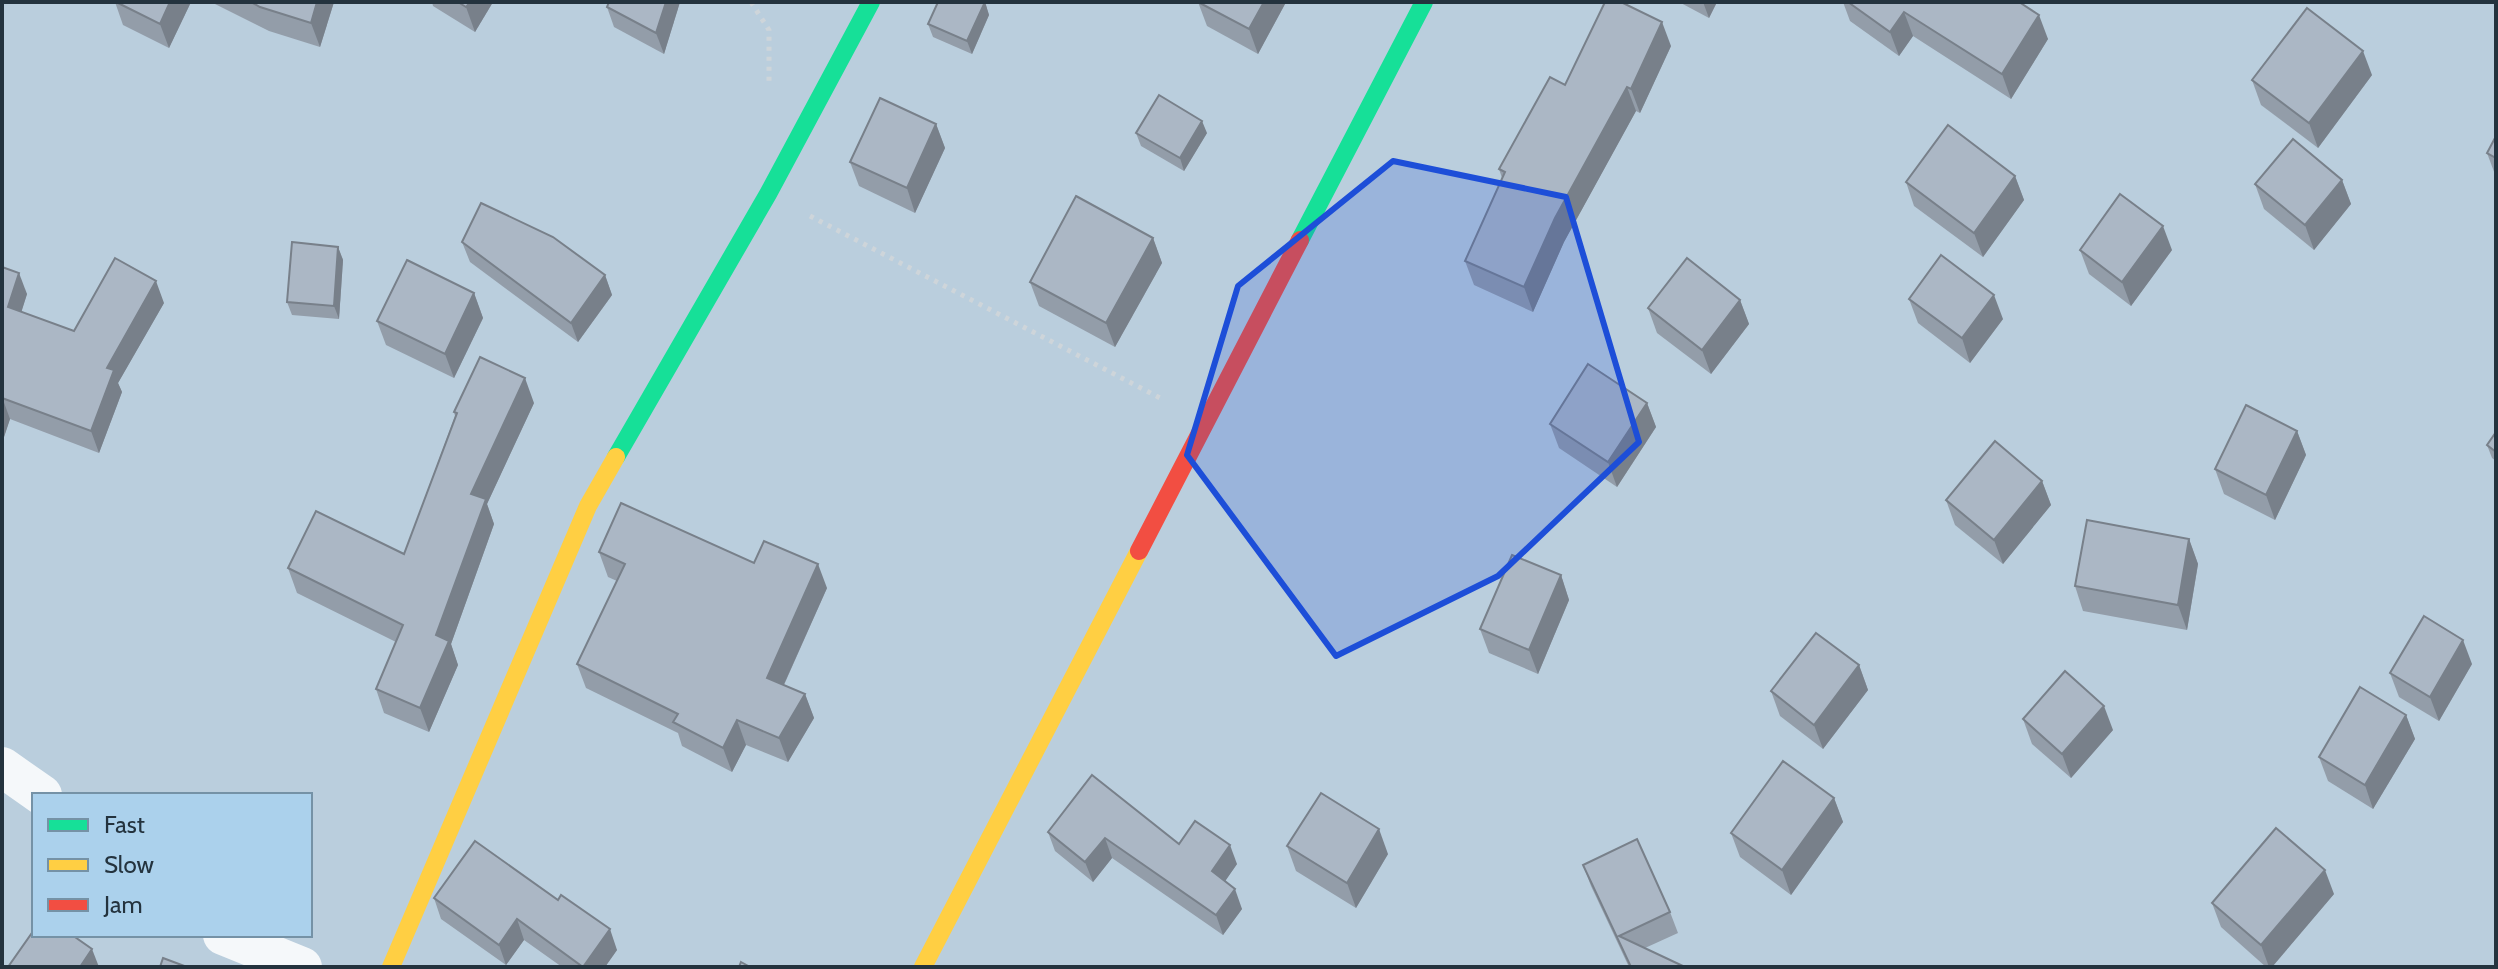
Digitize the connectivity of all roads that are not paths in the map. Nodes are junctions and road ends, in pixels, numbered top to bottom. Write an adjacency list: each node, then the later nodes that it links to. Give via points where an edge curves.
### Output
1 (871, 2): 7 (main road, via 768,194 588,506)
2 (1424, 2): 8 (main road)
3 (2, 767): 4 (street)
4 (39, 793)
5 (228, 937): 6 (street)
6 (302, 967)
7 (391, 967)
8 (923, 967)

